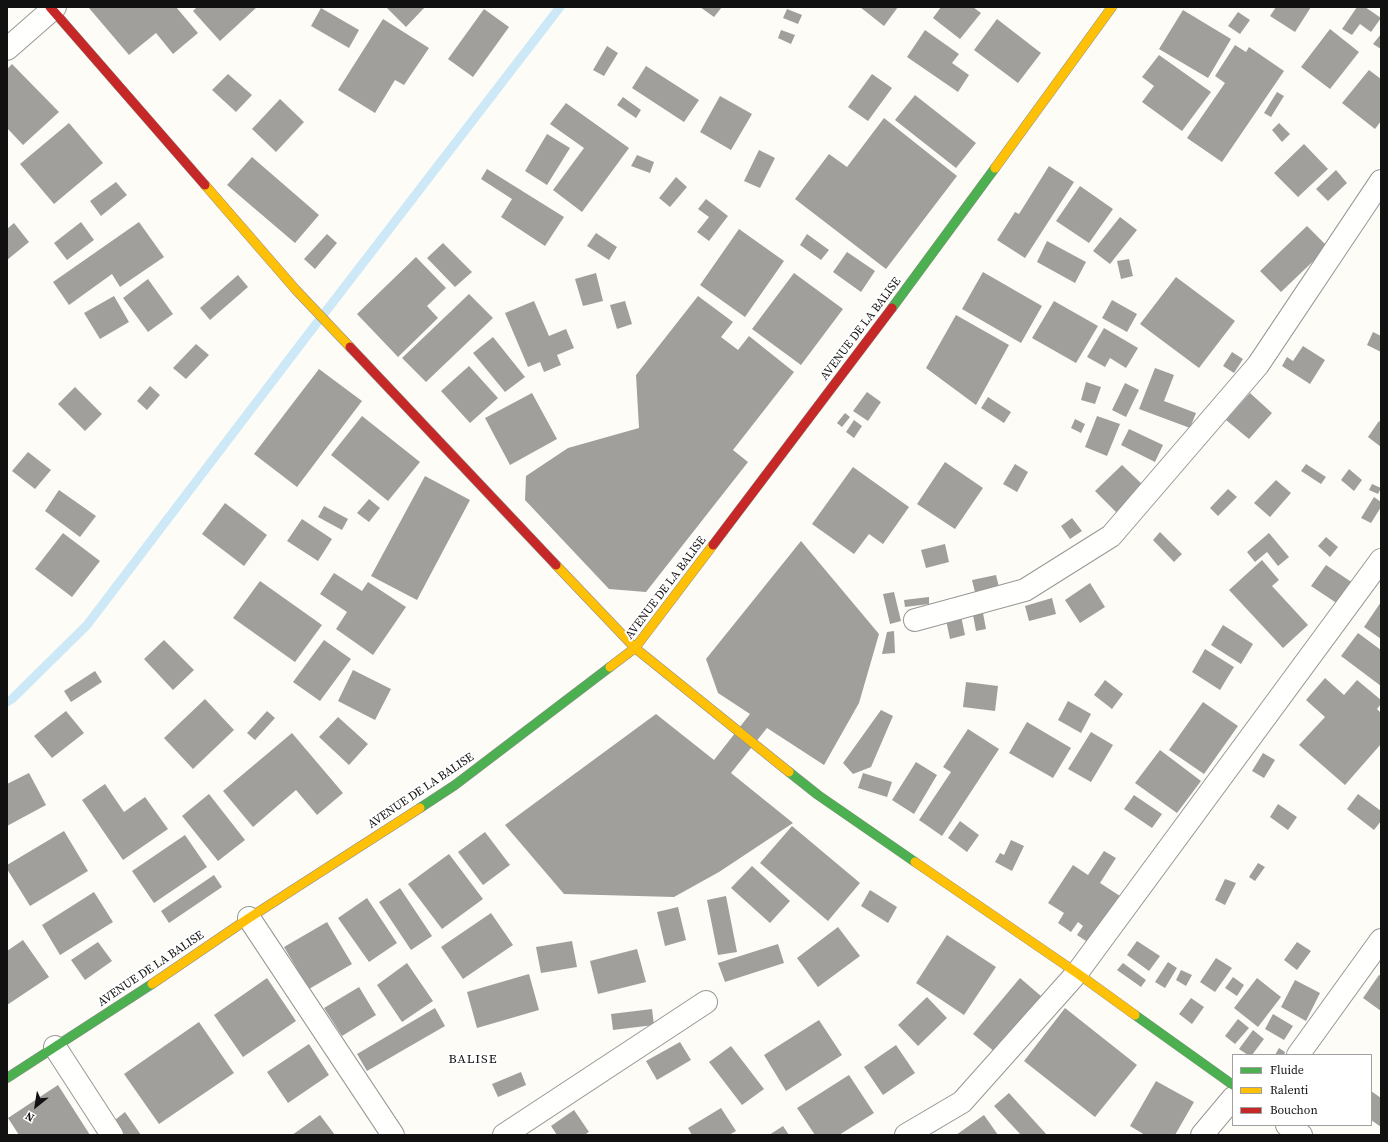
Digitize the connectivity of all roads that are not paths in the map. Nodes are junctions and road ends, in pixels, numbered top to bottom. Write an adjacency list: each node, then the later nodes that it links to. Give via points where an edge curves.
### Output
1 (1112, 7): 7 (street, AVENUE DE LA BALISE, via 924,266)
2 (52, 8): 3 (street); 7 (street, via 296,290)
3 (7, 49)
4 (1381, 181): 6 (street, via 1258,365 1111,536 1025,590)
5 (1381, 560): 10 (street)
6 (915, 620)
7 (635, 648): 8 (street, AVENUE DE LA BALISE, via 454,785); 10 (street, via 818,795)
8 (249, 918): 12 (street, AVENUE DE LA BALISE); 19 (street)
9 (1381, 940): 13 (street)
10 (1077, 973): 15 (street); 21 (street, via 962,1102)
11 (706, 1002): 20 (street)
12 (55, 1047): 14 (street, AVENUE DE LA BALISE); 18 (street)
13 (1299, 1054)
14 (7, 1078)
15 (1232, 1084)
16 (1232, 1099): 22 (street)
17 (1288, 1126): 23 (street)
18 (112, 1135)
19 (393, 1135)
20 (504, 1135)
21 (906, 1135)
22 (1202, 1135)
23 (1301, 1135)

